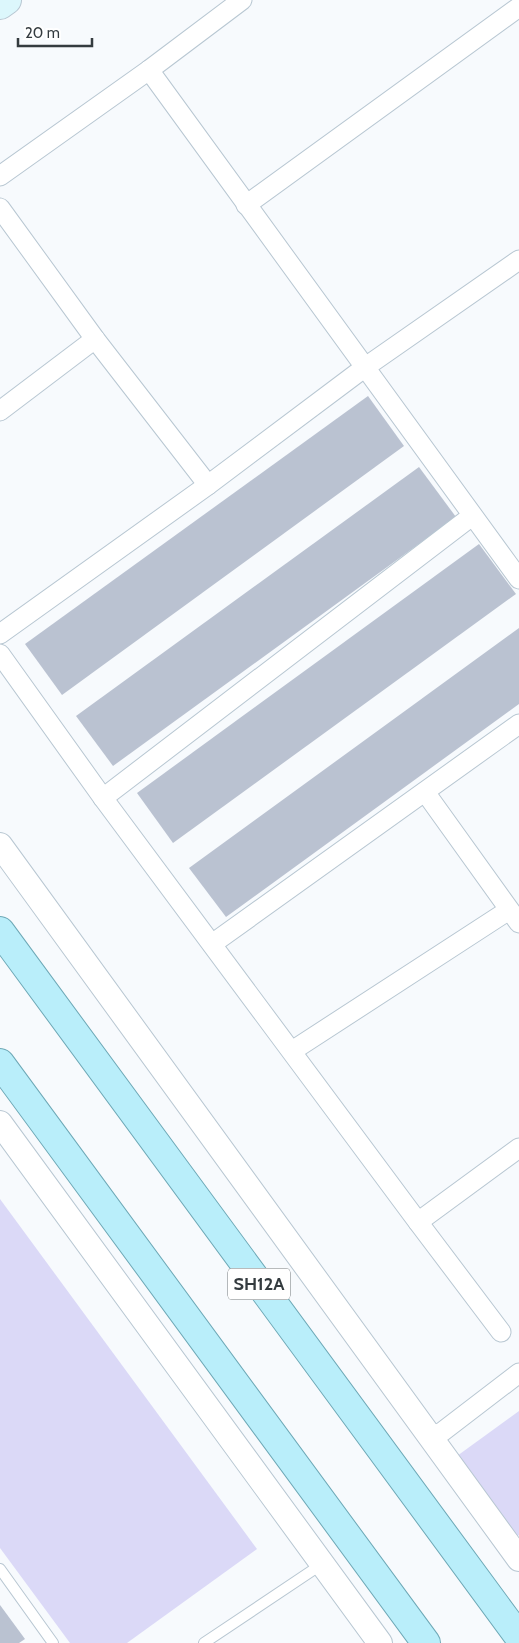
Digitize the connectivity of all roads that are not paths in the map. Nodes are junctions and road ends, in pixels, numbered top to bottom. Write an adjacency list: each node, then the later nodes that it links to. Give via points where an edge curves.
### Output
1 (6, 0): 3 (main road)
2 (242, 0): 5 (street)
3 (0, 5)
4 (519, 7): 7 (street)
5 (148, 70): 6 (street); 7 (street)
6 (0, 176)
7 (246, 205): 11 (street)
8 (0, 208): 10 (street)
9 (519, 260): 11 (street)
10 (95, 339): 12 (street); 13 (street)
11 (364, 368): 13 (street); 14 (street)
12 (0, 411)
13 (208, 485): 16 (street)
14 (472, 516): 15 (street); 20 (street)
15 (519, 579)
16 (0, 634)
17 (0, 654): 20 (street)
18 (519, 724): 19 (street)
19 (425, 792): 22 (street); 24 (street)
20 (103, 798): 24 (street)
21 (0, 845): 32 (street)
22 (514, 916): 25 (street)
23 (0, 931): 36 (main road, SH12A)
24 (212, 944): 25 (street)
25 (292, 1051): 29 (street)
26 (0, 1063): 40 (main road)
27 (0, 1123): 34 (street)
28 (519, 1148): 29 (street)
29 (418, 1222): 30 (street)
30 (501, 1332)
31 (519, 1373): 32 (street)
32 (431, 1437): 33 (street)
33 (519, 1558)
34 (322, 1564): 38 (lane); 39 (street)
35 (0, 1569): 37 (lane)
36 (519, 1637)
37 (53, 1643)
38 (204, 1643)
39 (380, 1643)
40 (426, 1643)

